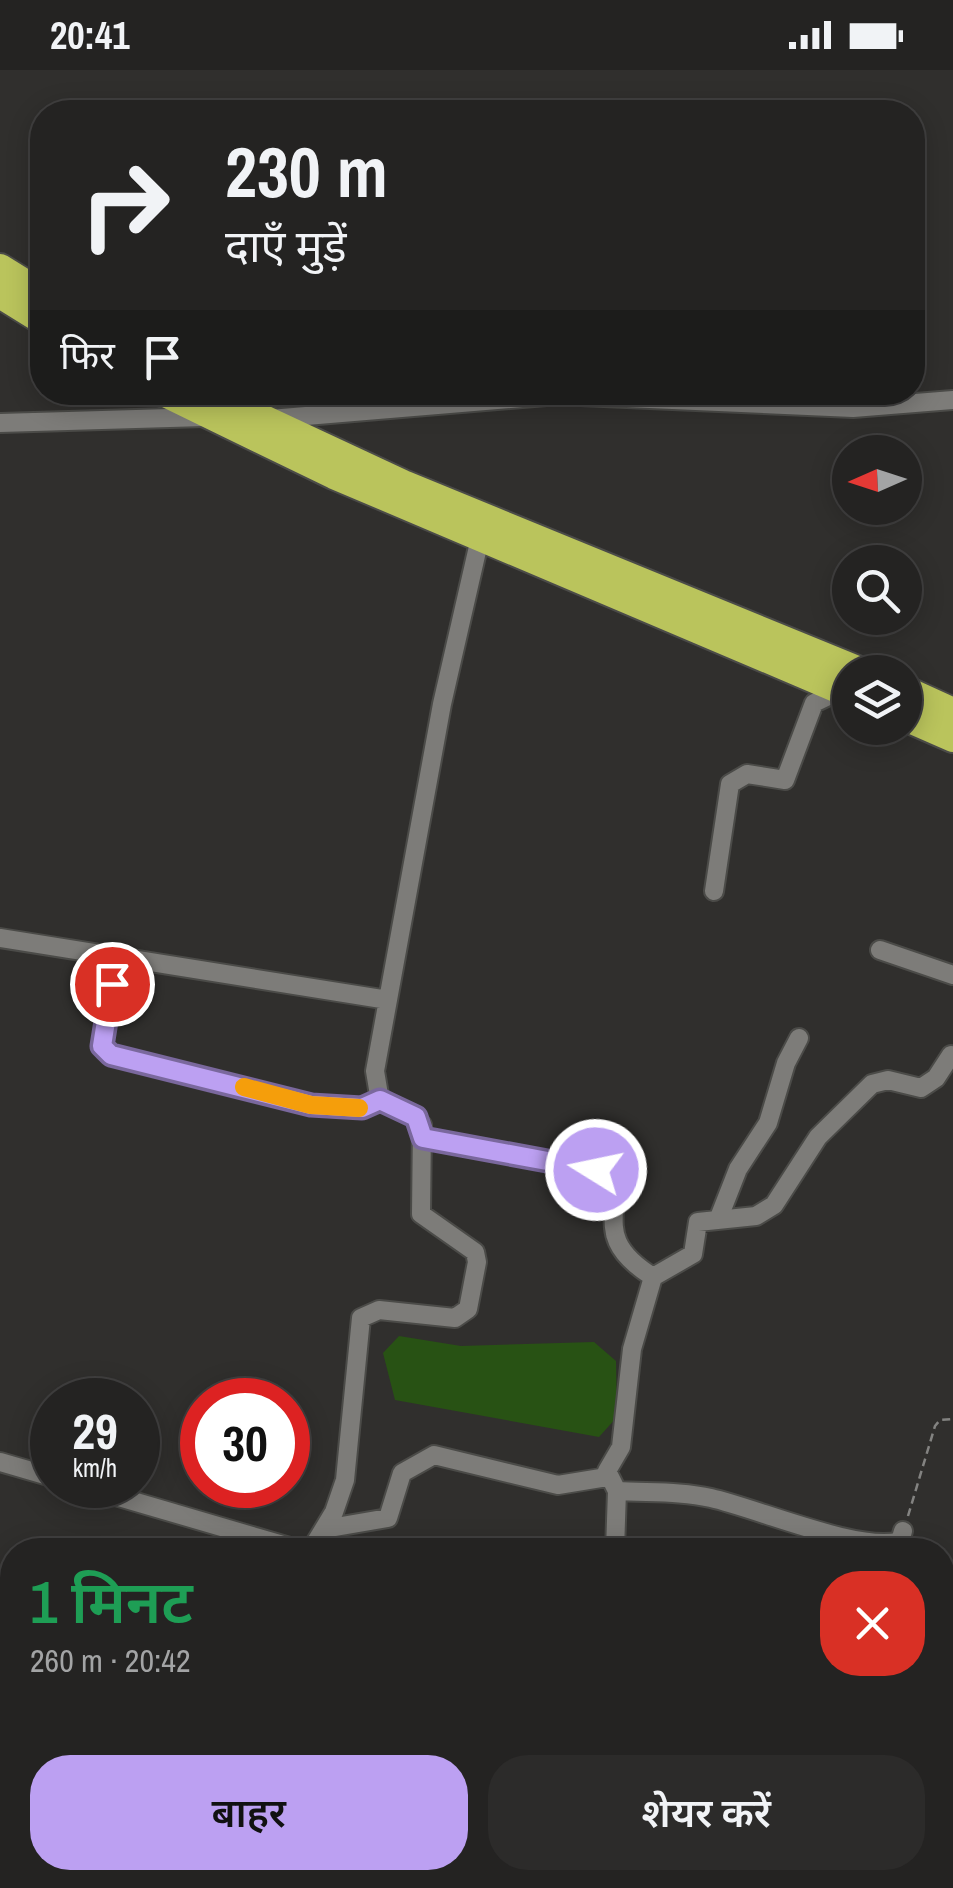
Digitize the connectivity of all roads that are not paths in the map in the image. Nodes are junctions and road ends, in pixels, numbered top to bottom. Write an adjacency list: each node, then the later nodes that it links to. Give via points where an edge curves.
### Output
1 (0, 268): 2 (highway)
2 (30, 287)
3 (0, 294): 4 (highway)
4 (30, 313)
5 (925, 400): 6 (street)
6 (953, 400)
7 (207, 405): 9 (highway); 10 (street); 11 (highway)
8 (446, 405): 9 (street)
9 (259, 420): 12 (highway)
10 (0, 422)
11 (480, 538): 13 (highway); 24 (street)
12 (832, 677)
13 (832, 678)
14 (832, 694): 19 (street, via 814,702 785,780 746,774 730,784)
15 (922, 698): 16 (highway)
16 (953, 712)
17 (922, 724): 18 (highway)
18 (953, 738)
19 (714, 892)
20 (0, 938): 22 (street)
21 (880, 950): 23 (street)
22 (117, 957): 24 (street); 27 (street, via 102,1046 111,1055 311,1105 362,1108)
23 (953, 974)
24 (388, 1000): 27 (street, via 375,1071)
25 (799, 1038): 29 (street, via 768,1123 738,1169)
26 (951, 1055): 29 (street, via 921,1088 888,1080 872,1084 818,1137 774,1205 756,1216)
27 (380, 1100): 28 (street, via 416,1117)
28 (423, 1138): 30 (street, via 605,1171 612,1181 617,1241); 35 (street, via 420,1214 475,1252 472,1300 455,1318 379,1310 362,1318 345,1480)
29 (718, 1220): 30 (street, via 698,1222 693,1254)
30 (653, 1277): 33 (street, via 632,1349 622,1446 609,1466)
31 (0, 1462): 32 (street)
32 (30, 1471)
33 (612, 1484): 35 (street, via 558,1485 434,1456 402,1473 388,1518); 39 (street); 40 (street, via 709,1498)
34 (157, 1508): 37 (street)
35 (324, 1529): 38 (street)
36 (903, 1531): 41 (street)
37 (259, 1538)
38 (318, 1538)
39 (614, 1538)
40 (849, 1538)
41 (901, 1538)

